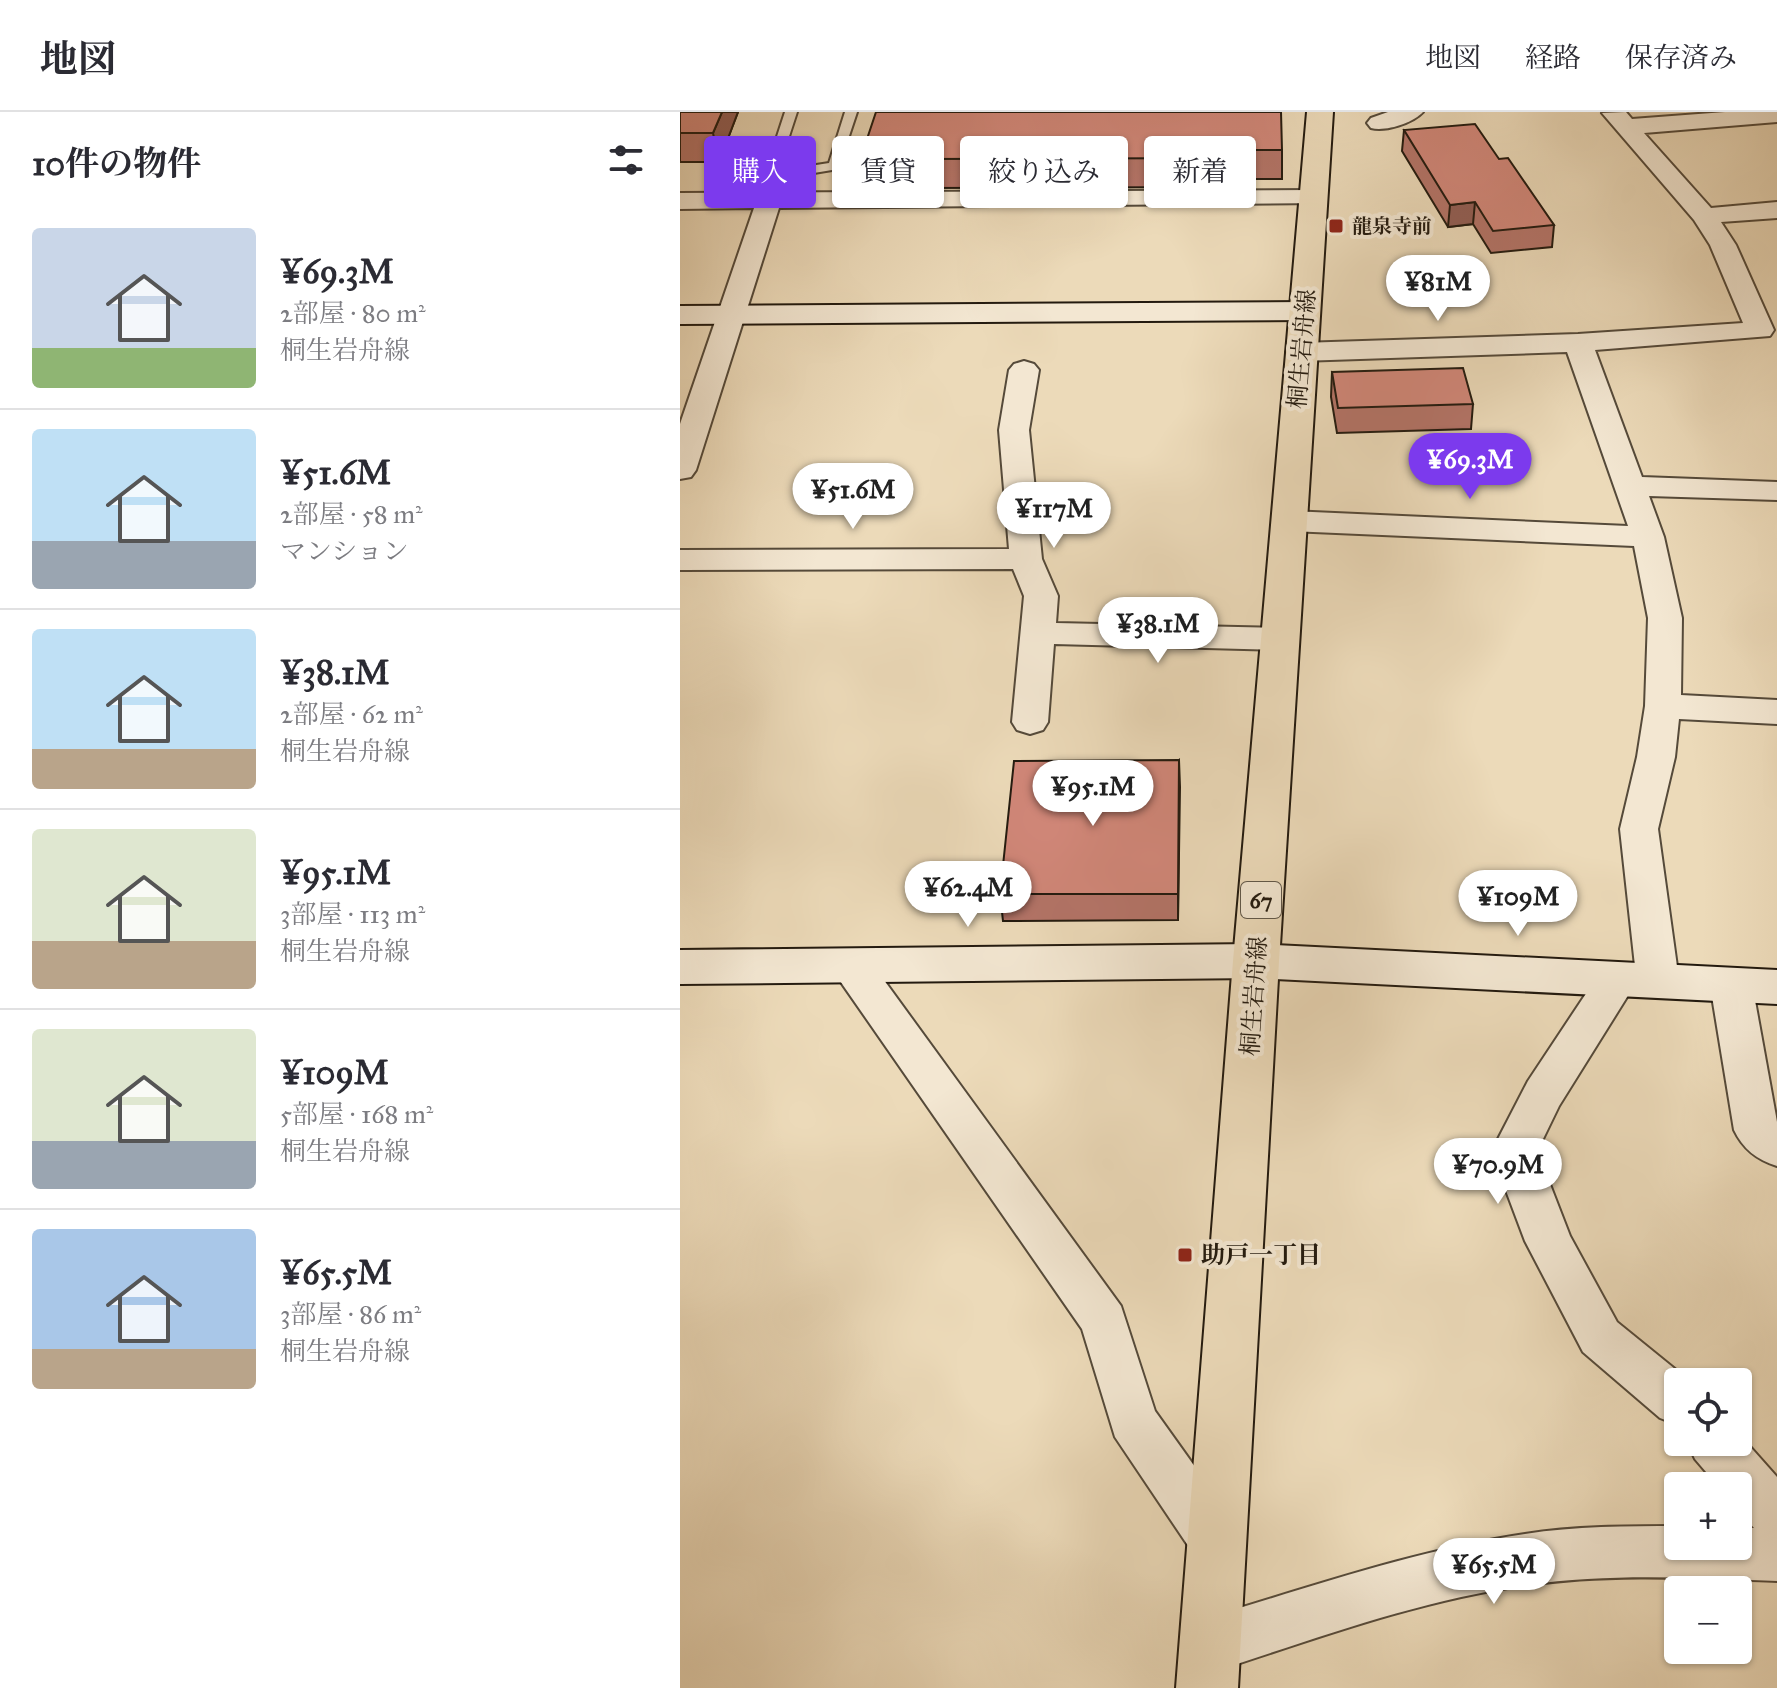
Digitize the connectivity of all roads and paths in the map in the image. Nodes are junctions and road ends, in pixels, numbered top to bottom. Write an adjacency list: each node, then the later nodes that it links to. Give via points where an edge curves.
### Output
1 (791, 112): 8 (lane)
2 (851, 112): 9 (lane, via 834,166)
3 (1320, 112): 12 (main road, 桐生岩舟線 / 67)
4 (1411, 112): 7 (street)
5 (1777, 115): 6 (street)
6 (1620, 120): 16 (street)
7 (1379, 123)
8 (783, 136)
9 (816, 173)
10 (816, 189): 12 (street)
11 (704, 198): 13 (street)
12 (1313, 198): 19 (main road, 桐生岩舟線 / 67)
13 (680, 201)
14 (767, 208): 18 (street)
15 (1777, 210): 16 (street)
16 (1704, 216): 20 (street, via 1723,245 1760,330)
17 (680, 315): 18 (street)
18 (731, 315): 19 (street); 22 (street)
19 (1302, 332): 20 (street); 25 (main road, 桐生岩舟線 / 67)
20 (1578, 343): 23 (street)
21 (1024, 370): 27 (street, via 1014,430)
22 (680, 470)
23 (1629, 486): 24 (street); 26 (street)
24 (1777, 491)
25 (1290, 521): 26 (street); 30 (main road, 桐生岩舟線 / 67)
26 (1648, 537): 31 (street, via 1665,618)
27 (1026, 559): 28 (street); 29 (street, via 1041,596)
28 (680, 560)
29 (1037, 633): 30 (street); 33 (street)
30 (1281, 639): 34 (main road, 桐生岩舟線 / 67)
31 (1663, 706): 32 (street); 37 (street, via 1639,829)
32 (1777, 712)
33 (1030, 722)
34 (1256, 961): 35 (street); 37 (street); 44 (main road, 桐生岩舟線 / 67)
35 (850, 965): 36 (street); 44 (street, via 1104,1321 1133,1421)
36 (680, 967)
37 (1638, 980): 38 (street); 41 (street, via 1524,1129 1516,1156 1549,1241 1600,1337)
38 (1731, 984): 39 (street); 40 (street, via 1756,1130)
39 (1777, 987)
40 (1777, 1148)
41 (1664, 1390)
42 (1725, 1456): 43 (street)
43 (1777, 1516)
44 (1216, 1541): 46 (main road, 桐生岩舟線 / 67)
45 (1777, 1555): 46 (street, via 1658,1551 1528,1559 1414,1582)
46 (1208, 1666)

